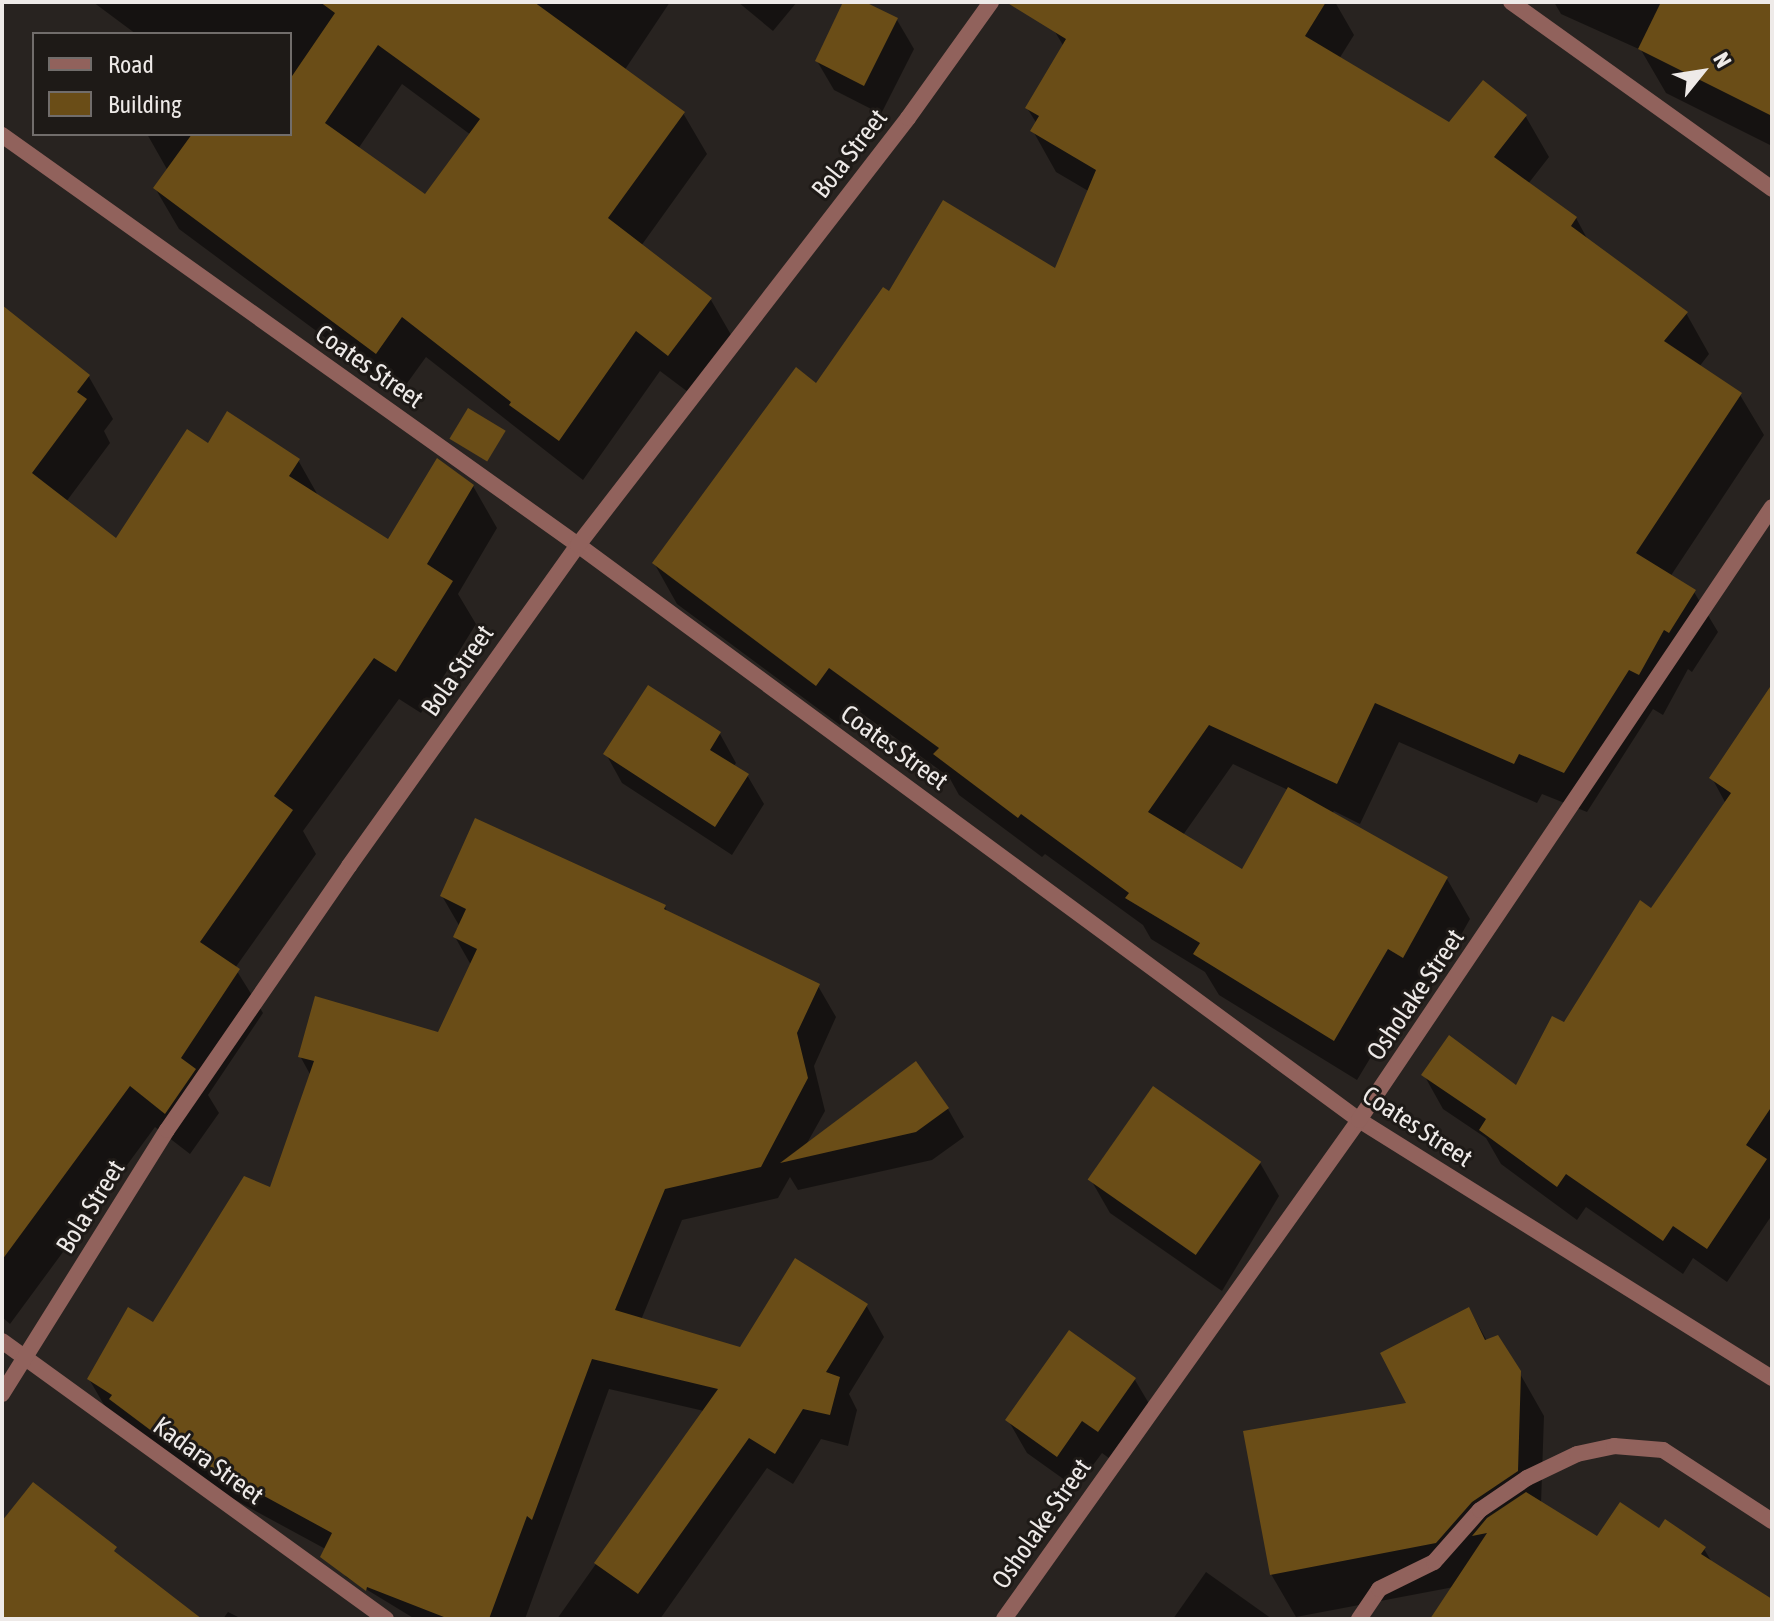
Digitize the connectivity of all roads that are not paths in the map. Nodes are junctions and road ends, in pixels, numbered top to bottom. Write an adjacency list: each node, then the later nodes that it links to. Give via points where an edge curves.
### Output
1 (991, 2): 6 (street, Bola Street, via 908,118)
2 (1511, 2): 4 (street)
3 (2, 135): 6 (street, Coates Street)
4 (1772, 189)
5 (1772, 507): 7 (street, Osholake Street)
6 (578, 545): 7 (street, Coates Street); 9 (street, Bola Street, via 167,1130)
7 (1359, 1120): 10 (street, Coates Street); 14 (street, Osholake Street)
8 (2, 1341): 9 (street, Kadara Street)
9 (26, 1358): 11 (street, Bola Street); 13 (street, Kadara Street)
10 (1772, 1378)
11 (2, 1394)
12 (1772, 1521): 15 (street, via 1663,1450 1614,1446 1577,1454 1527,1478 1480,1510 1434,1562 1379,1589)
13 (386, 1619)
14 (1004, 1619)
15 (1359, 1619)

